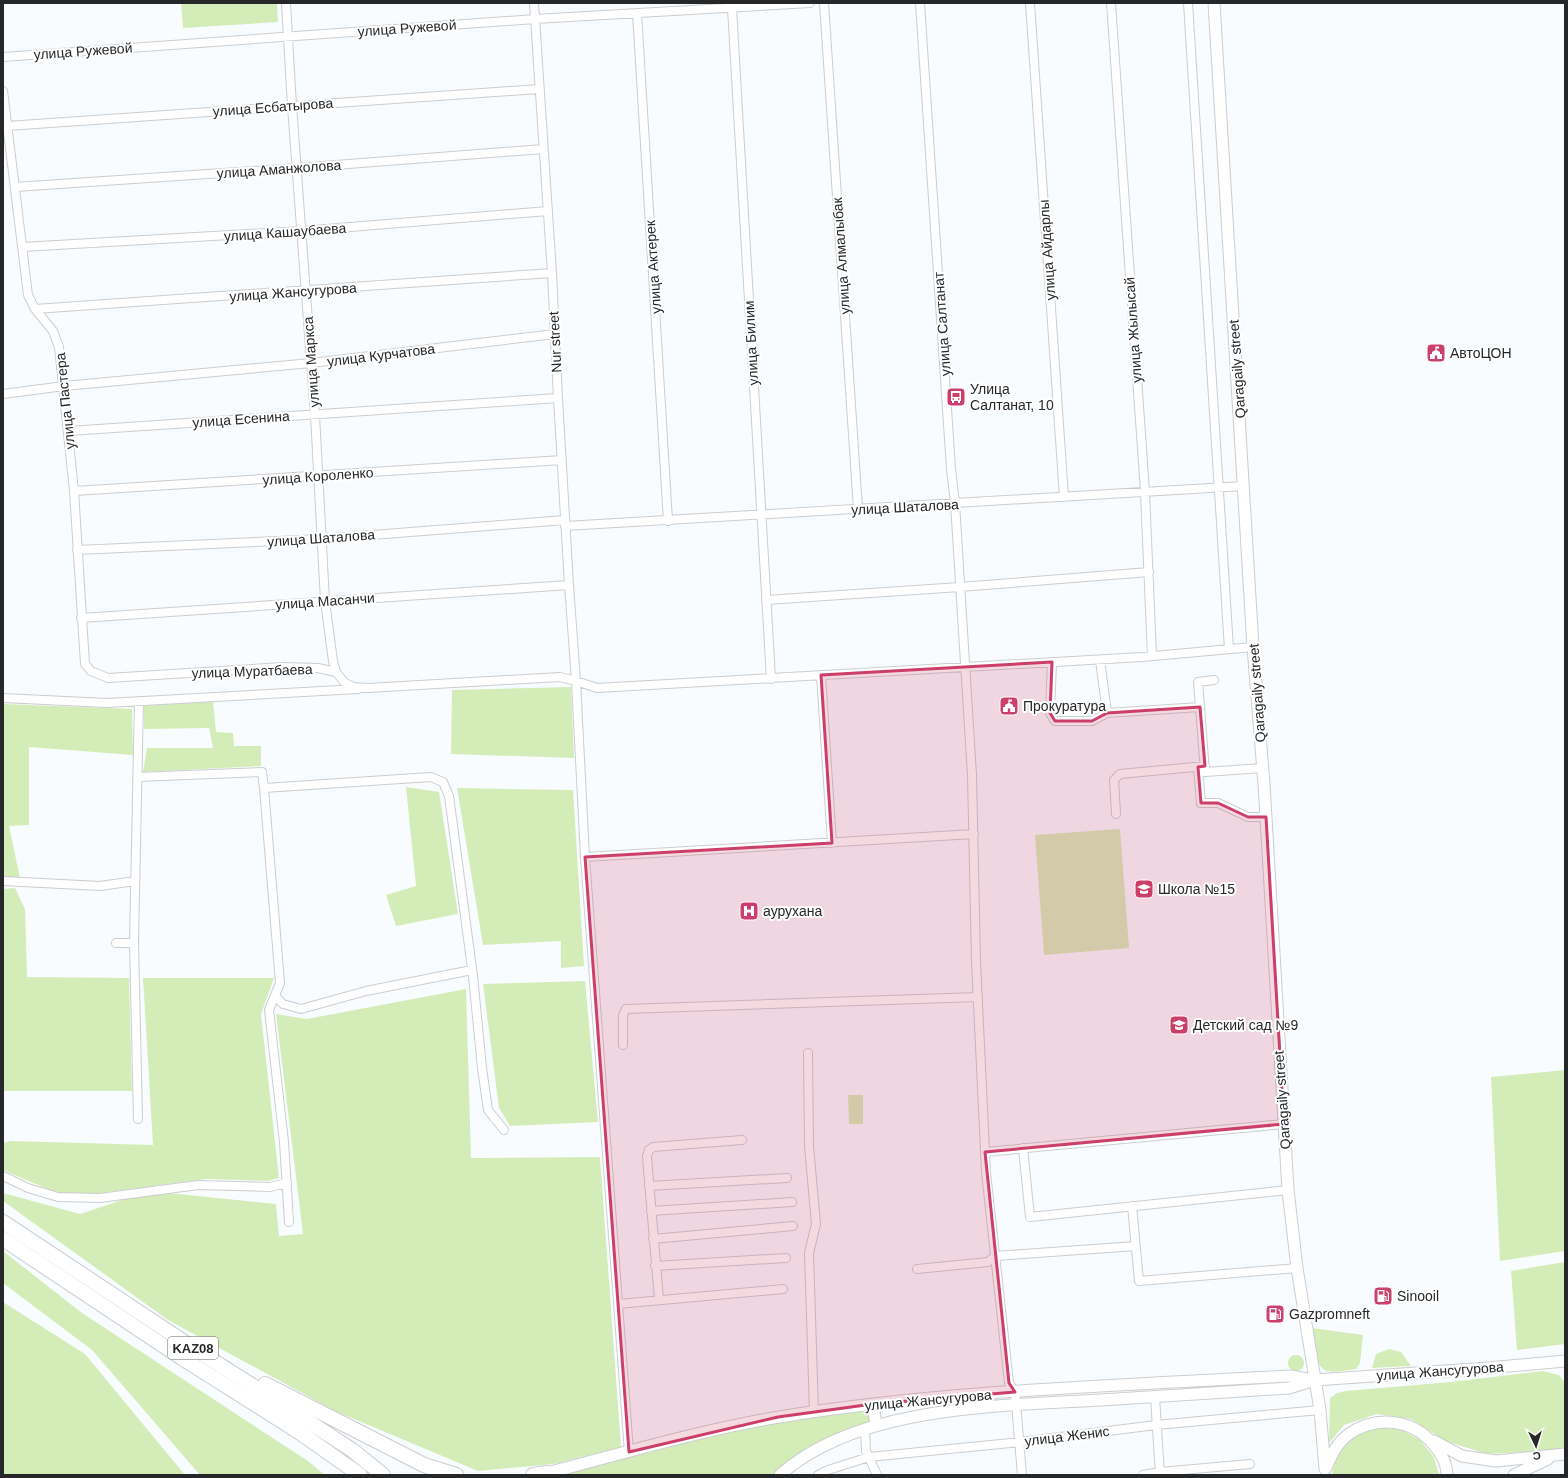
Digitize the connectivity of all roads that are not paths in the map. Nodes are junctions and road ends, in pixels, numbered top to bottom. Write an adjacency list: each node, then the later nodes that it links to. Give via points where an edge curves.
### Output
1 (286, 3): 13 (street, улица Маркса)
2 (534, 3): 12 (street, Nur street)
3 (810, 3): 10 (street, улица Ружевой)
4 (824, 3): 43 (street, улица Алмалыбак)
5 (920, 3): 42 (street, улица Салтанат)
6 (1030, 3): 41 (street, улица Айдарлы)
7 (1111, 3): 40 (street, улица Жылысай)
8 (1188, 3): 38 (street)
9 (1214, 3): 37 (main road, Qaragaily street)
10 (732, 8): 11 (street, улица Ружевой); 44 (street, улица Билим)
11 (637, 13): 12 (street, улица Ружевой); 45 (street, улица Актерек)
12 (535, 19): 13 (street, улица Ружевой); 15 (street, Nur street)
13 (288, 36): 14 (street, улица Ружевой); 17 (street, улица Маркса)
14 (3, 57)
15 (539, 88): 17 (street, улица Есбатырова); 19 (street, Nur street)
16 (3, 91): 18 (street, улица Пастера)
17 (292, 106): 18 (street, улица Есбатырова); 20 (street, улица Маркса)
18 (7, 126): 21 (street, улица Пастера)
19 (543, 149): 20 (street, улица Аманжолова); 22 (street, Nur street)
20 (297, 168): 21 (street, улица Аманжолова); 23 (street, улица Маркса)
21 (15, 186): 24 (street, улица Пастера)
22 (548, 212): 23 (street, улица Кашаубаева); 25 (street, Nur street)
23 (301, 231): 24 (street, улица Кашаубаева); 26 (street, улица Маркса)
24 (22, 247): 27 (street, улица Пастера, via 28,295)
25 (552, 273): 26 (street, улица Жансугурова); 28 (street, Nur street)
26 (306, 291): 27 (street, улица Жансугурова); 29 (street, улица Маркса)
27 (34, 309): 30 (street, улица Пастера, via 53,331 59,347)
28 (555, 334): 29 (street, улица Курчатова); 32 (street, Nur street)
29 (311, 363): 30 (street, улица Курчатова); 33 (street, улица Маркса)
30 (64, 386): 31 (street, улица Курчатова); 34 (street, улица Пастера)
31 (3, 394)
32 (558, 398): 33 (street, улица Есенина); 35 (street, Nur street)
33 (315, 414): 34 (street, улица Есенина); 36 (street, улица Маркса)
34 (69, 431): 39 (street, улица Пастера)
35 (562, 460): 36 (street, улица Короленко); 46 (street, Nur street)
36 (318, 476): 39 (street, улица Короленко); 47 (street, улица Маркса)
37 (1244, 486): 38 (street, улица Шаталова); 55 (main road, Qaragaily street)
38 (1219, 487): 40 (street, улица Шаталова); 56 (street)
39 (74, 491): 48 (street, улица Пастера)
40 (1145, 492): 41 (street, улица Шаталова); 49 (street, улица Жылысай)
41 (1064, 497): 42 (street, улица Шаталова)
42 (955, 504): 43 (street, улица Шаталова); 51 (street, улица Салтанат)
43 (858, 509): 44 (street, улица Шаталова)
44 (760, 516): 45 (street, улица Шаталова); 52 (street, улица Билим)
45 (668, 521): 46 (street, улица Шаталова)
46 (565, 523): 47 (street, улица Шаталова); 50 (street, Nur street)
47 (321, 538): 48 (street, улица Шаталова); 53 (street, улица Маркса)
48 (77, 550): 54 (street, улица Пастера)
49 (1149, 572): 51 (street); 57 (street, улица Жылысай)
50 (569, 585): 53 (street, улица Масанчи); 66 (street, Nur street)
51 (960, 587): 52 (street); 60 (street, улица Салтанат)
52 (766, 600): 64 (street, улица Билим)
53 (326, 601): 54 (street, улица Масанчи); 62 (street, улица Маркса)
54 (81, 618): 61 (street, улица Пастера, via 85,664)
55 (1253, 647): 56 (street); 73 (main road, Qaragaily street)
56 (1229, 649): 57 (street)
57 (1152, 656): 58 (street)
58 (1100, 660): 59 (street); 71 (street)
59 (1052, 662): 60 (street); 71 (street, via 1050,713 1055,721 1092,721)
60 (965, 668): 63 (street); 78 (street, улица Салтанат)
61 (90, 670): 62 (street, улица Муратбаева, via 108,678 283,667 318,668)
62 (336, 672): 67 (street, via 344,682 353,687)
63 (821, 675): 64 (street); 79 (street)
64 (771, 679): 66 (street, via 597,688)
65 (1214, 680): 70 (street, via 1198,682)
66 (576, 681): 67 (street, via 560,677); 80 (street, Nur street)
67 (368, 688): 69 (street)
68 (3, 698): 69 (street)
69 (139, 702): 74 (street)
70 (1200, 707): 71 (street); 72 (street)
71 (1107, 713)
72 (1201, 767): 73 (street, via 1205,772); 76 (street, via 1120,774 1114,780); 77 (street, via 1201,803 1218,803 1248,816)
73 (1263, 768): 77 (main road, Qaragaily street)
74 (137, 777): 75 (street, via 262,772); 82 (street)
75 (264, 788): 85 (street, via 431,777 443,782 449,796); 86 (street, via 280,983)
76 (1116, 814)
77 (1266, 818): 91 (main road, Qaragaily street)
78 (974, 834): 79 (street); 87 (street, улица Салтанат)
79 (832, 843): 80 (street)
80 (585, 857): 117 (street, Nur street)
81 (3, 881): 82 (street, via 100,886)
82 (135, 881): 84 (street)
83 (116, 943): 84 (street)
84 (134, 943): 90 (street)
85 (472, 970): 86 (street, via 366,991 301,1009 283,1004); 92 (street, via 488,1110)
86 (275, 996): 98 (street, via 269,1010)
87 (978, 997): 88 (street, via 626,1009 623,1015); 95 (street, улица Салтанат)
88 (623, 1045)
89 (808, 1053): 127 (street, via 809,1146 816,1224 809,1253)
90 (138, 1119)
91 (1284, 1124): 94 (street); 100 (main road, Qaragaily street)
92 (504, 1130)
93 (742, 1140): 99 (street, via 651,1148 647,1156)
94 (1023, 1148): 95 (street); 102 (street, via 1030,1217)
95 (986, 1152): 110 (street, улица Салтанат)
96 (3, 1176): 98 (street, via 28,1188 58,1197 100,1198 198,1185 270,1187)
97 (787, 1178): 99 (street)
98 (287, 1183): 105 (street)
99 (649, 1186): 103 (street)
100 (1288, 1190): 102 (street); 113 (main road, Qaragaily street)
101 (792, 1202): 103 (street)
102 (1132, 1206): 109 (street)
103 (651, 1211): 108 (street)
104 (3, 1222): 118 (highway, KAZ08)
105 (289, 1222)
106 (793, 1226): 108 (street)
107 (3, 1239): 118 (highway, KAZ08)
108 (653, 1240): 112 (street)
109 (1136, 1246): 110 (street); 113 (street, via 1139,1281)
110 (995, 1256): 114 (street, via 988,1262); 122 (street, улица Салтанат, via 1009,1383)
111 (786, 1258): 112 (street)
112 (655, 1266): 116 (street)
113 (1297, 1268): 120 (main road, Qaragaily street)
114 (917, 1269)
115 (783, 1289): 116 (street)
116 (658, 1299): 117 (street)
117 (618, 1304): 133 (street, Nur street)
118 (186, 1352): 140 (highway, KAZ08); 141 (highway, KAZ08, via 306,1420 352,1450); 142 (highway, via 424,1465)
119 (1565, 1361): 120 (main road, улица Жансугурова)
120 (1315, 1380): 121 (main road, улица Жансугурова, via 1290,1376); 123 (main road, улица Жансугурова, via 1289,1388); 126 (main road, Qaragaily street)
121 (1148, 1384): 122 (main road, улица Жансугурова); 123 (main road)
122 (1015, 1392): 124 (main road, улица Жансугурова); 125 (street, улица Салтанат)
123 (1152, 1397): 125 (main road, улица Жансугурова); 129 (street)
124 (873, 1404): 127 (main road, улица Жансугурова); 128 (main road)
125 (1016, 1405): 128 (main road, улица Жансугурова, via 905,1418); 132 (street, улица Салтанат)
126 (1320, 1410): 129 (street, улица Женис); 137 (main road, Qaragaily street)
127 (814, 1412): 133 (main road, улица Жансугурова, via 778,1417)
128 (876, 1425): 130 (main road, улица Жансугурова)
129 (1156, 1425): 132 (street, улица Женис); 139 (street)
130 (865, 1429): 135 (street, via 866,1451); 143 (main road, улица Жансугурова, via 795,1462)
131 (1427, 1436): 134 (main road, via 1462,1456 1496,1461); 137 (main road, via 1409,1426 1388,1421 1367,1424 1348,1434 1338,1444); 148 (main road, via 1440,1451)
132 (1020, 1442): 135 (street, улица Женис); 146 (street, улица Салтанат)
133 (629, 1452): 138 (main road, улица Жансугурова)
134 (1560, 1455): 149 (main road)
135 (870, 1457): 144 (street, улица Женис); 145 (street)
136 (1250, 1464): 139 (street)
137 (1325, 1472)
138 (540, 1474)
139 (1160, 1474): 147 (street)
140 (360, 1475)
141 (383, 1475)
142 (456, 1475)
143 (780, 1475)
144 (818, 1475)
145 (877, 1475)
146 (1022, 1475)
147 (1143, 1475)
148 (1447, 1475)
149 (1514, 1475)

